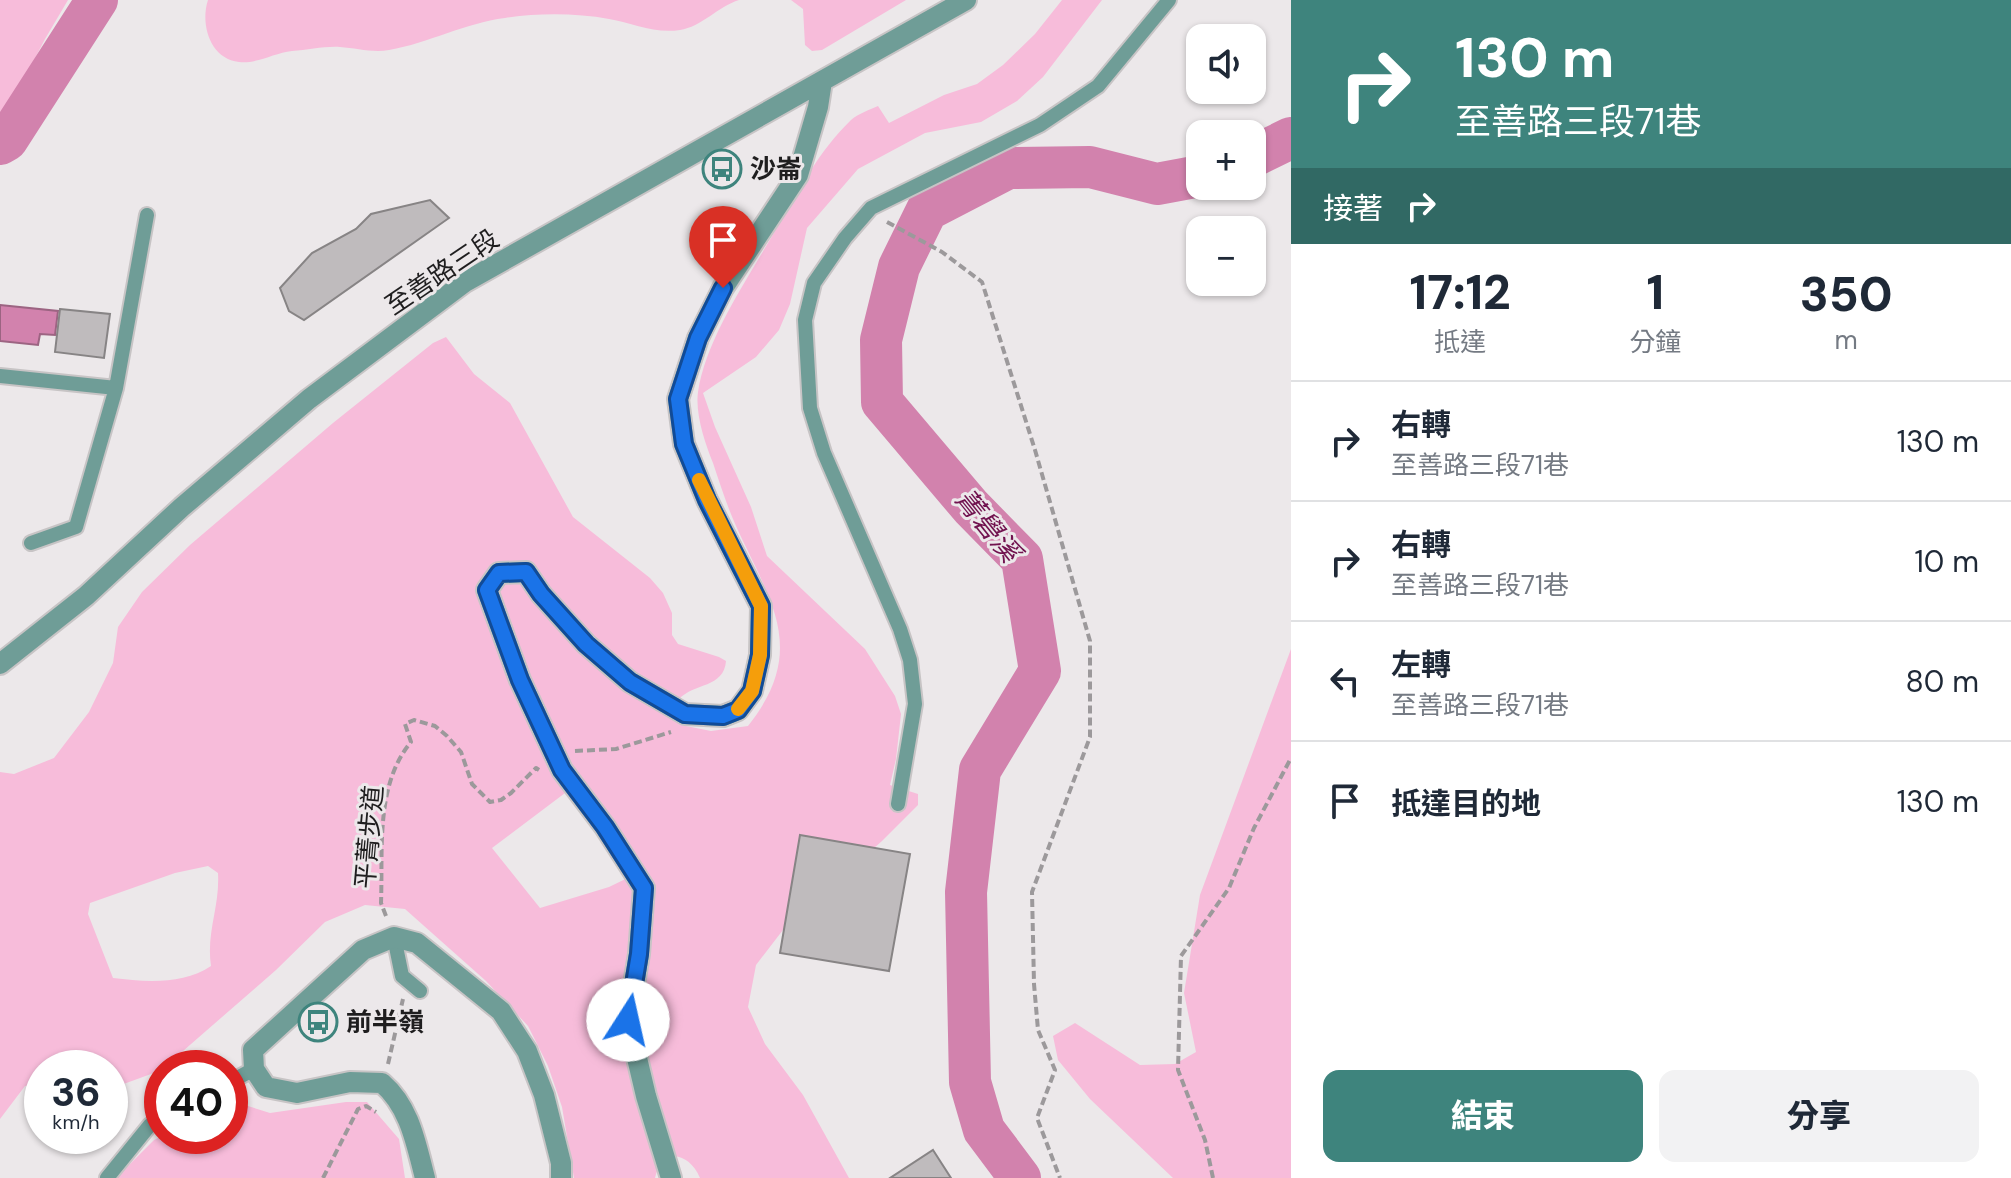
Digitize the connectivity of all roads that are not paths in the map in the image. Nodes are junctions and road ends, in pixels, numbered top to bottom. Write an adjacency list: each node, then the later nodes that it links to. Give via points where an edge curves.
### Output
1 (966, 0): 3 (street, 至善路三段)
2 (1169, 0): 9 (lane, via 1098,86 1040,125 871,208 814,283 805,320 810,408 910,660 915,704)
3 (822, 81): 8 (street, 至善路三段, via 465,282 309,399 86,596); 18 (street, via 798,175 723,288 698,338 678,399 684,444 761,606 760,655 752,691 738,710 723,716 685,714 630,682 586,644 526,572 499,573 487,590 550,748 644,888 628,1020)
4 (147, 215): 6 (lane)
5 (0, 376): 6 (lane)
6 (116, 388): 7 (lane, via 76,527)
7 (31, 543)
8 (0, 664)
9 (898, 804)
10 (394, 937): 11 (lane, via 402,976); 12 (street, via 363,950 253,1050); 17 (street, via 417,943 501,1011 527,1051 544,1095)
11 (420, 991)
12 (254, 1069): 13 (lane); 16 (street, via 266,1087 297,1093 350,1082 382,1083 411,1125)
13 (248, 1072)
14 (144, 1132): 15 (lane)
15 (107, 1178)
16 (425, 1178)
17 (561, 1178)
18 (671, 1178)

